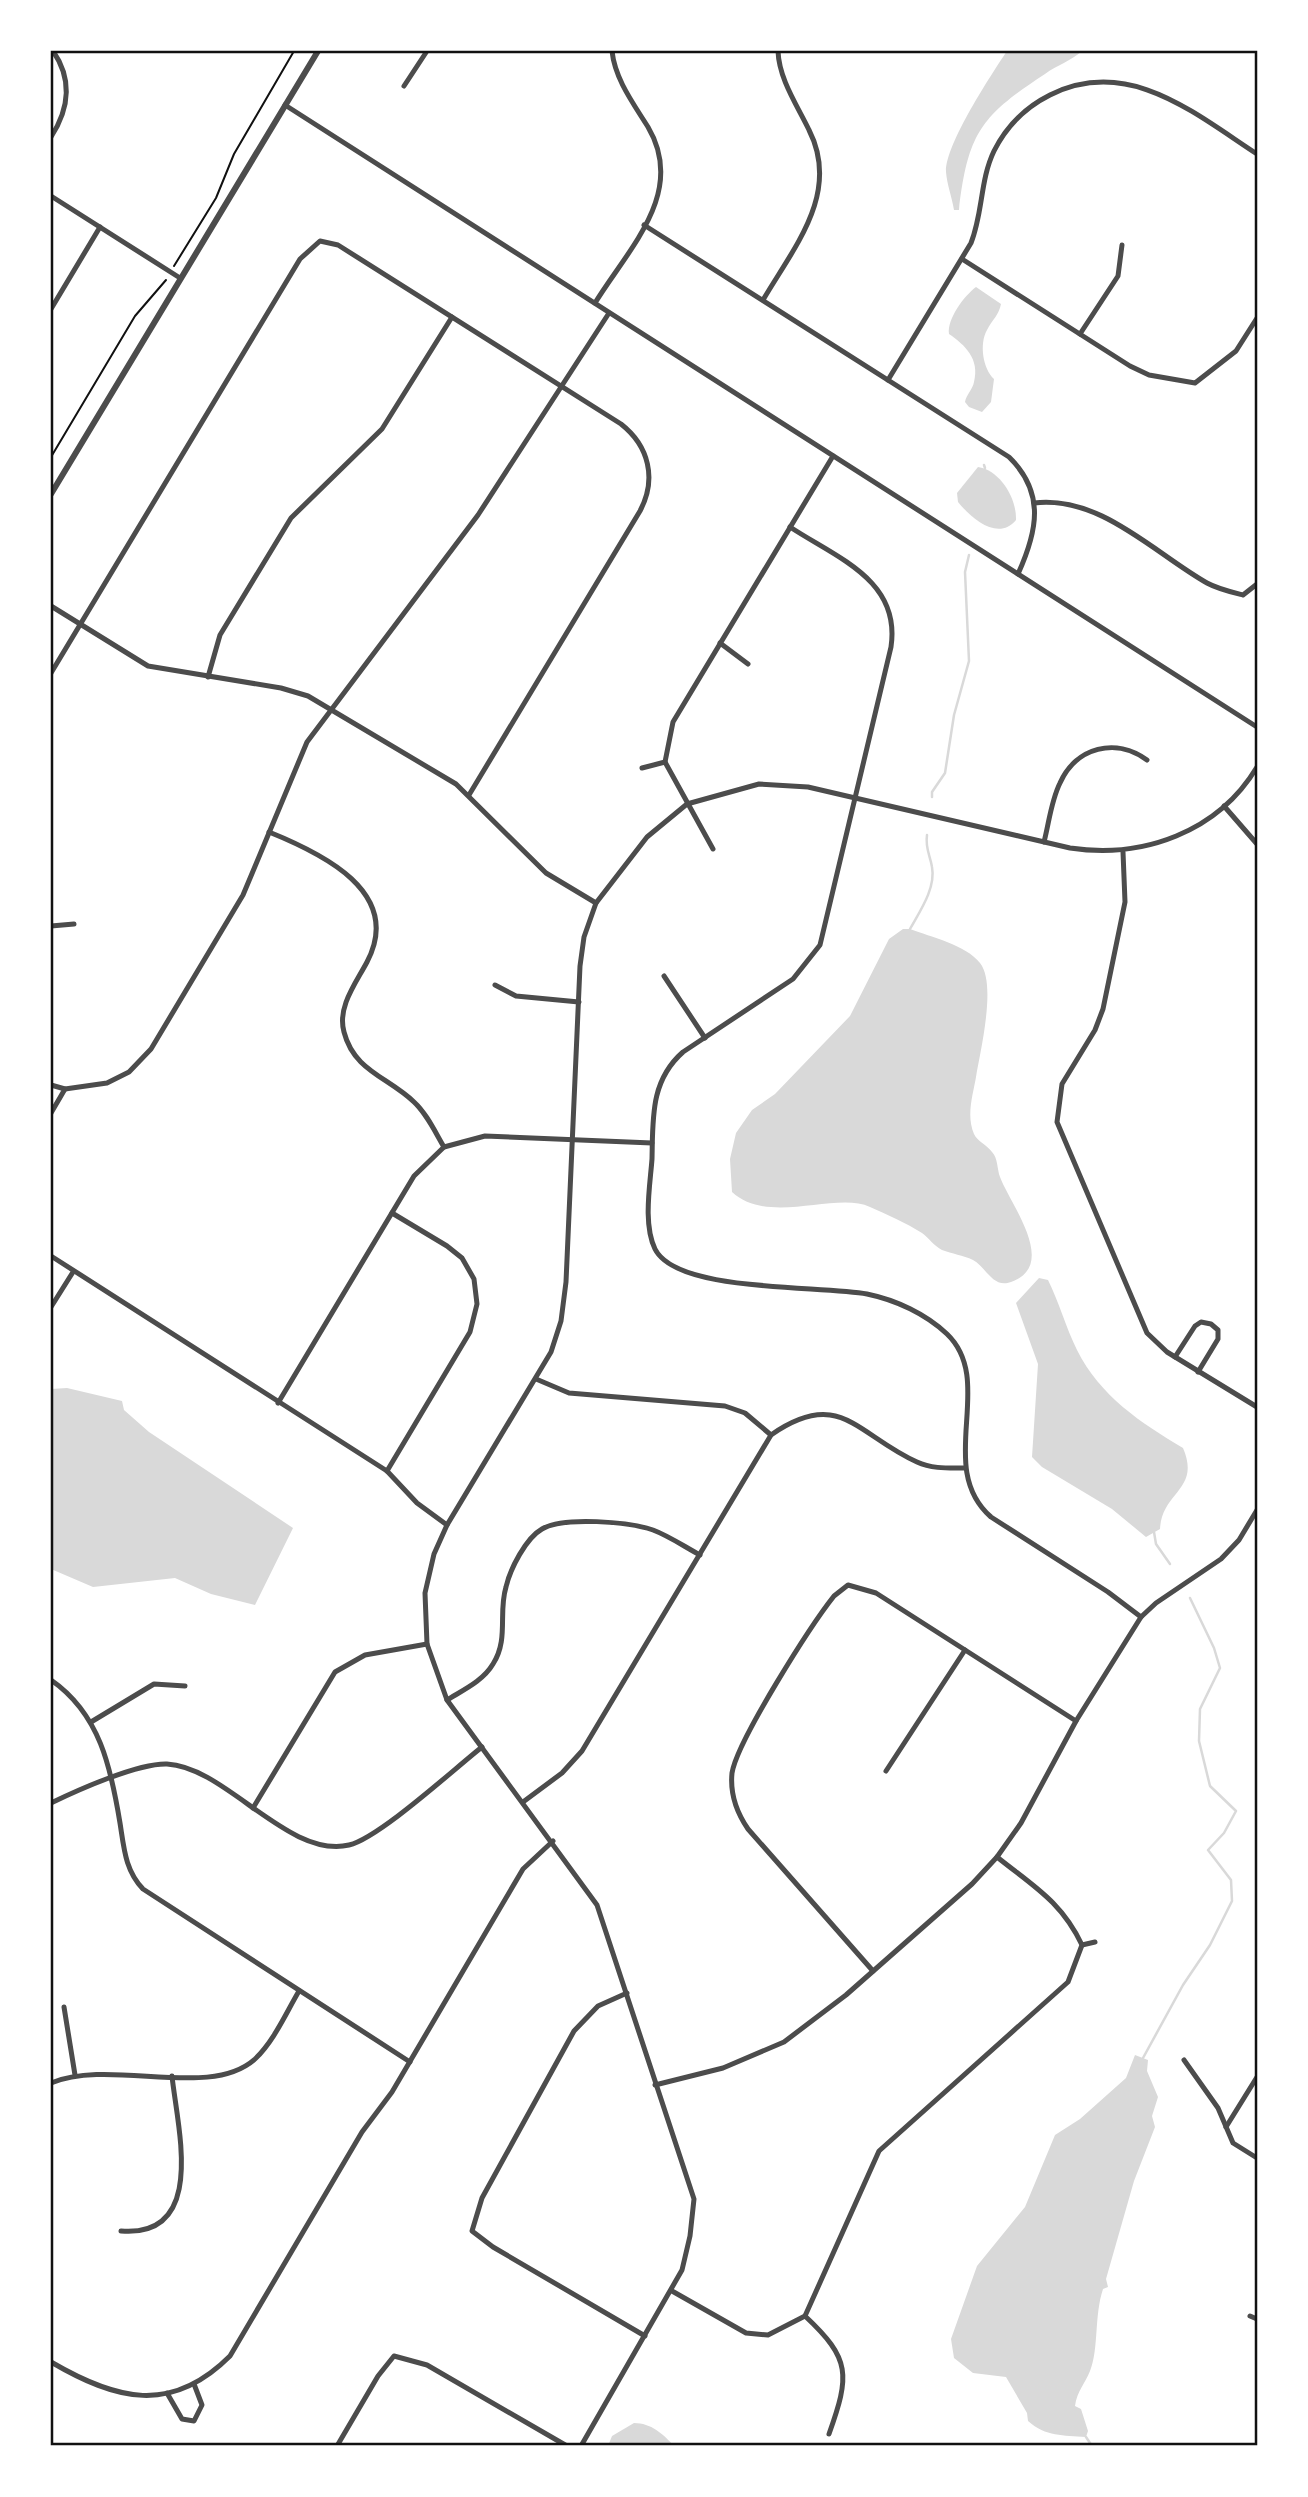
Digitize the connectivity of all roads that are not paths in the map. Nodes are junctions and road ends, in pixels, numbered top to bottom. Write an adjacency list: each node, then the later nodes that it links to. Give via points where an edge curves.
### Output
1 (53, 51): 8 (street, via 66,75 67,97)
2 (317, 51): 7 (street)
3 (427, 51): 6 (street)
4 (612, 51): 11 (street, via 615,69 663,160 661,190)
5 (778, 51): 16 (street, via 786,83 818,150 820,184 814,213)
6 (404, 86)
7 (285, 105): 15 (street); 17 (street)
8 (51, 137)
9 (1257, 154): 14 (street, via 1157,92 1112,81 1078,84 1035,104 999,142 985,176 976,230)
10 (51, 196): 12 (street)
11 (644, 225): 16 (street); 17 (street)
12 (100, 227): 15 (street); 18 (street)
13 (1122, 245): 22 (street, via 1115,281)
14 (962, 259): 22 (street); 23 (street)
15 (180, 278): 26 (street)
16 (762, 300): 23 (street)
17 (595, 303): 19 (street)
18 (51, 309)
19 (609, 313): 24 (street); 25 (street)
20 (452, 317): 24 (street); 32 (street, via 338,245 320,241 308,249); 36 (street, via 382,429 291,518 220,635)
21 (1257, 318): 22 (street, via 1236,351 1195,383 1140,372)
22 (1080, 334)
23 (888, 380): 27 (street, via 1009,457)
24 (561, 386): 37 (street, via 478,514); 43 (street, via 632,434 648,463 649,491)
25 (833, 456): 28 (street); 29 (street)
26 (51, 494)
27 (1034, 503): 29 (street, via 1034,536); 30 (street, via 1065,502 1095,512 1215,587 1243,595)
28 (790, 527): 33 (street); 44 (street, via 868,577 892,617 891,647)
29 (1018, 574): 38 (street)
30 (1257, 584)
31 (51, 606): 32 (street)
32 (80, 625): 35 (street); 36 (street, via 148,666)
33 (720, 643): 34 (street); 40 (street, via 673,722)
34 (748, 664)
35 (51, 673)
36 (208, 677): 37 (street, via 293,690)
37 (332, 710): 43 (street); 47 (street, via 301,753)
38 (1257, 727)
39 (1147, 760): 48 (street, via 1131,748 1116,747 1101,748 1077,761 1059,784)
40 (665, 762): 42 (street); 45 (street)
41 (1257, 767): 46 (street)
42 (642, 768)
43 (469, 795): 52 (street, via 545,873)
44 (856, 798): 45 (street, via 770,784); 48 (street); 58 (street, via 824,932 813,957 793,979)
45 (687, 804): 50 (street); 52 (street, via 647,837)
46 (1224, 806): 49 (street); 51 (street, via 1183,834)
47 (269, 831): 60 (street, via 239,902 142,1061 107,1083); 64 (street, via 344,872 367,896 376,936 348,996 343,1030 361,1064 416,1103)
48 (1044, 842): 51 (street)
49 (1257, 844)
50 (713, 849)
51 (1123, 852): 69 (street, via 1125,902 1103,1009 1062,1084 1057,1122 1141,1323 1152,1339)
52 (596, 903): 57 (street, via 584,937)
53 (74, 924): 54 (street)
54 (51, 926)
55 (664, 976): 58 (street)
56 (495, 985): 57 (street, via 516,996)
57 (579, 1002): 62 (street)
58 (705, 1038): 63 (street, via 663,1073 655,1098)
59 (51, 1085): 60 (street)
60 (65, 1089): 61 (street)
61 (51, 1113)
62 (572, 1140): 63 (street); 64 (street, via 485,1136); 71 (street, via 564,1309 551,1352)
63 (652, 1143): 75 (street, via 652,1242 664,1261 704,1279 869,1295 915,1312 946,1333 966,1366)
64 (444, 1147): 65 (street, via 420,1168)
65 (392, 1213): 72 (street); 76 (street, via 462,1258 474,1279 477,1304 470,1332)
66 (51, 1256): 67 (street)
67 (73, 1272): 68 (street); 72 (street)
68 (51, 1307)
69 (1175, 1357): 70 (street); 70 (street, via 1195,1326 1211,1324 1218,1330 1218,1339)
70 (1198, 1371): 73 (street)
71 (536, 1379): 74 (street, via 569,1393 725,1406 745,1413); 78 (street)
72 (278, 1403): 76 (street)
73 (1257, 1407)
74 (771, 1435): 75 (street, via 805,1415 831,1415 853,1422 916,1462); 79 (street)
75 (965, 1468): 80 (street, via 973,1495 991,1517)
76 (387, 1471): 78 (street, via 417,1503)
77 (1257, 1510): 80 (street, via 1222,1559)
78 (447, 1525): 81 (street, via 427,1578)
79 (700, 1555): 85 (street, via 643,1528 580,1522 540,1530 506,1585 504,1634 493,1665); 91 (street, via 577,1759)
80 (1141, 1617): 86 (street)
81 (427, 1644): 85 (street); 93 (street, via 365,1655 335,1672)
82 (965, 1650): 86 (street); 89 (street); 98 (street, via 876,1593 848,1585 827,1605 736,1755 732,1786 743,1821)
83 (51, 1680): 87 (street)
84 (185, 1686): 87 (street, via 154,1684)
85 (447, 1700): 88 (street)
86 (1076, 1721): 95 (street, via 1021,1823)
87 (91, 1722): 90 (street)
88 (482, 1747): 91 (street); 93 (street, via 367,1838 350,1845 312,1843)
89 (887, 1771)
90 (113, 1779): 92 (street); 93 (street, via 140,1768 174,1765); 99 (street, via 126,1863 138,1884)
91 (523, 1802): 94 (street)
92 (51, 1803)
93 (253, 1808)
94 (553, 1841): 100 (street, via 597,1905); 103 (street, via 523,1869)
95 (997, 1857): 97 (street, via 1061,1908); 98 (street)
96 (1095, 1942): 97 (street)
97 (1082, 1945): 113 (street, via 1068,1982 879,2151)
98 (873, 1971): 108 (street, via 784,2042 723,2067)
99 (299, 1991): 103 (street); 105 (street, via 269,2042 247,2065 210,2078)
100 (628, 1993): 108 (street); 116 (street, via 598,2006 575,2031 482,2198 472,2231 493,2248)
101 (64, 2007): 104 (street)
102 (1184, 2060): 109 (street)
103 (410, 2062): 118 (street, via 362,2132 239,2344 220,2366)
104 (75, 2075): 105 (street); 107 (street)
105 (172, 2077): 111 (street, via 183,2140 181,2181 169,2209 153,2228 139,2233)
106 (1257, 2077): 109 (street)
107 (51, 2083)
108 (655, 2085): 112 (street, via 694,2199 688,2250)
109 (1226, 2127): 110 (street, via 1233,2143)
110 (1257, 2158)
111 (121, 2231)
112 (672, 2291): 113 (street, via 755,2335 781,2330); 116 (street)
113 (805, 2316): 120 (street, via 832,2342 842,2366 843,2383)
114 (1250, 2316): 115 (street)
115 (1257, 2319)
116 (645, 2336): 123 (street)
117 (51, 2362): 119 (street, via 109,2392)
118 (194, 2384): 119 (street); 119 (street, via 202,2405 194,2421 182,2419)
119 (167, 2393)
120 (829, 2434)
121 (337, 2446): 122 (street, via 377,2376 394,2356 427,2365)
122 (567, 2446)
123 (581, 2446)

